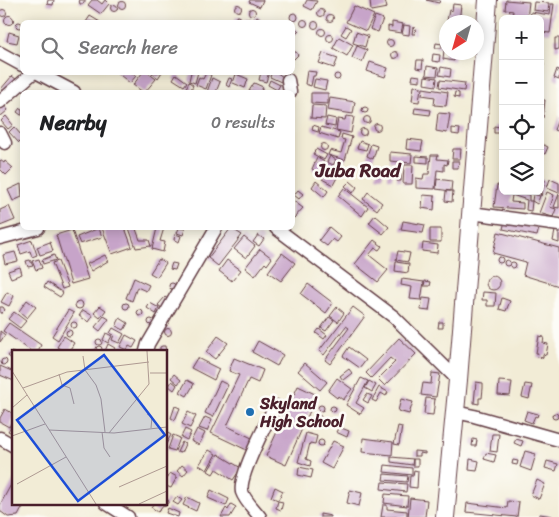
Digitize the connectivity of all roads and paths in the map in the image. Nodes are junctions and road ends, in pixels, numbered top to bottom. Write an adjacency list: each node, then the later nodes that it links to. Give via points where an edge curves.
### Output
1 (488, 0): 8 (street)
2 (0, 52): 3 (street)
3 (20, 64)
4 (32, 75): 7 (street)
5 (41, 75): 6 (street)
6 (70, 90)
7 (0, 102)
8 (471, 213): 9 (street); 15 (street)
9 (559, 225)
10 (30, 230): 13 (street)
11 (215, 230): 14 (street)
12 (279, 230): 15 (street, via 394,317)
13 (0, 238)
14 (146, 350)
15 (458, 380): 17 (street)
16 (275, 406): 23 (street, via 242,482 242,492)
17 (454, 412): 19 (street); 24 (street)
18 (0, 438): 20 (street)
19 (559, 440)
20 (12, 445)
21 (108, 504): 22 (street)
22 (125, 513)
23 (260, 517)
24 (446, 517)

